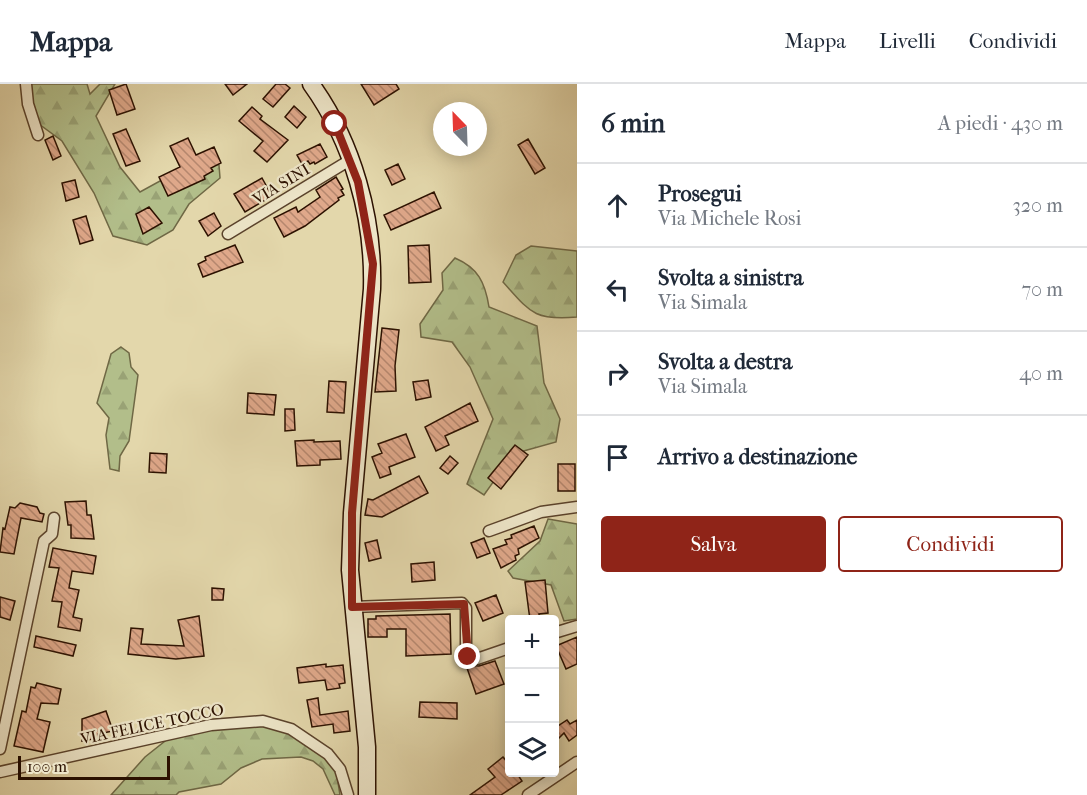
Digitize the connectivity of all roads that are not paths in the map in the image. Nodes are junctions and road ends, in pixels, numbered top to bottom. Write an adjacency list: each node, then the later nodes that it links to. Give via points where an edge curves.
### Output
1 (26, 84): 3 (street)
2 (311, 84): 4 (street, via 330,114)
3 (38, 135)
4 (350, 160): 5 (street, VIA SINI); 9 (street, via 366,213 373,264 352,513)
5 (228, 234)
6 (577, 507): 8 (street, via 541,512)
7 (54, 518): 13 (street, via 52,534 44,541)
8 (489, 531)
9 (352, 607): 12 (street, via 462,603 466,608 468,657 475,659); 17 (street, via 368,747)
10 (577, 626): 11 (street)
11 (559, 632)
12 (505, 650)
13 (0, 749)
14 (577, 762): 18 (street)
15 (0, 772): 16 (street, VIA FELICE TOCCO, via 211,725 263,722 291,729 328,754 340,769)
16 (348, 795)
17 (367, 795)
18 (528, 795)

